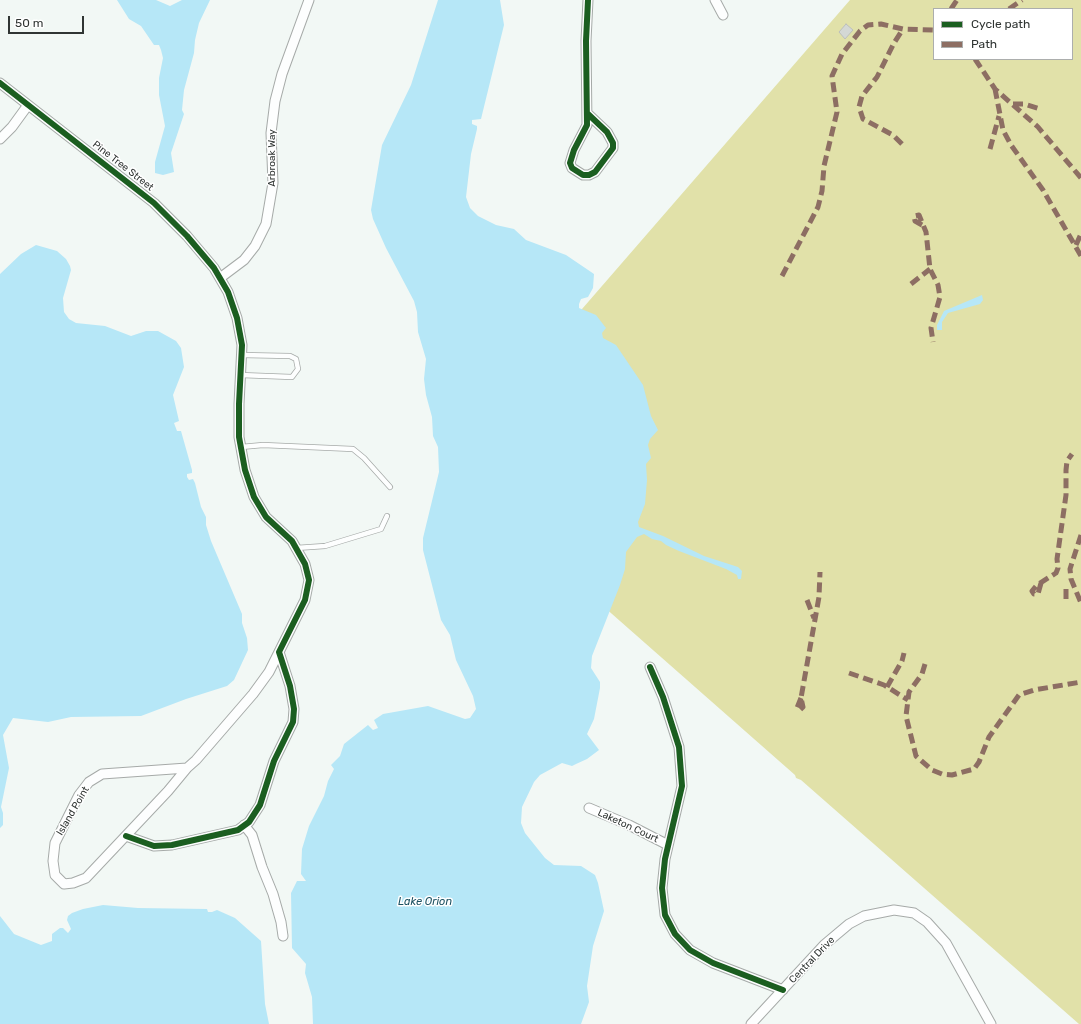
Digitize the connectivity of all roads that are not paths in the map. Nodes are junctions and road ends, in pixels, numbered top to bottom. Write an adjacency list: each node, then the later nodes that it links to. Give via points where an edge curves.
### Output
1 (309, 0): 9 (street, Arbroak Way, via 275,101 271,133 273,183 266,224 256,246 244,260)
2 (588, 0): 7 (street)
3 (716, 0): 4 (street)
4 (723, 15)
5 (0, 83): 6 (street, Pine Tree Street)
6 (28, 105): 8 (street); 9 (street, Pine Tree Street, via 154,203 187,236)
7 (588, 114): 7 (street, via 586,130 574,150 570,163 572,168 583,175 594,172 613,148 607,132)
8 (0, 139)
9 (220, 278): 10 (street, Pine Tree Street, via 237,318 242,345)
10 (241, 355): 11 (street, Pine Tree Street); 11 (lane, via 290,356 296,359 298,369 292,377)
11 (240, 375): 12 (street, Pine Tree Street)
12 (241, 447): 13 (lane, via 271,445 354,449); 15 (street, Island Point, via 245,470 254,496 266,517)
13 (390, 487)
14 (387, 516): 15 (lane, via 381,528 325,546)
15 (296, 548): 16 (street, Island Point, via 305,564 309,580 305,600)
16 (279, 652): 18 (street, Island Point, via 269,672 253,694); 20 (street, via 290,686 294,709 293,722 274,761 260,805 249,822)
17 (650, 667): 22 (street, via 679,747 682,786)
18 (187, 768): 21 (street, Island Point); 21 (street, Island Point, via 102,774 89,782 79,795 55,843 55,875 64,884 86,878)
19 (589, 808): 22 (street, Laketon Court)
20 (244, 825): 21 (street, via 238,830 172,845 154,846); 23 (street, via 252,835 273,894)
21 (126, 836)
22 (668, 845): 24 (street, via 662,888 665,915 675,934 690,950 713,963)
23 (283, 936)
24 (783, 990): 25 (street, Central Drive); 26 (street, Central Drive, via 824,945 849,924 864,916 894,910 914,912 946,943)
25 (751, 1024)
26 (991, 1024)

